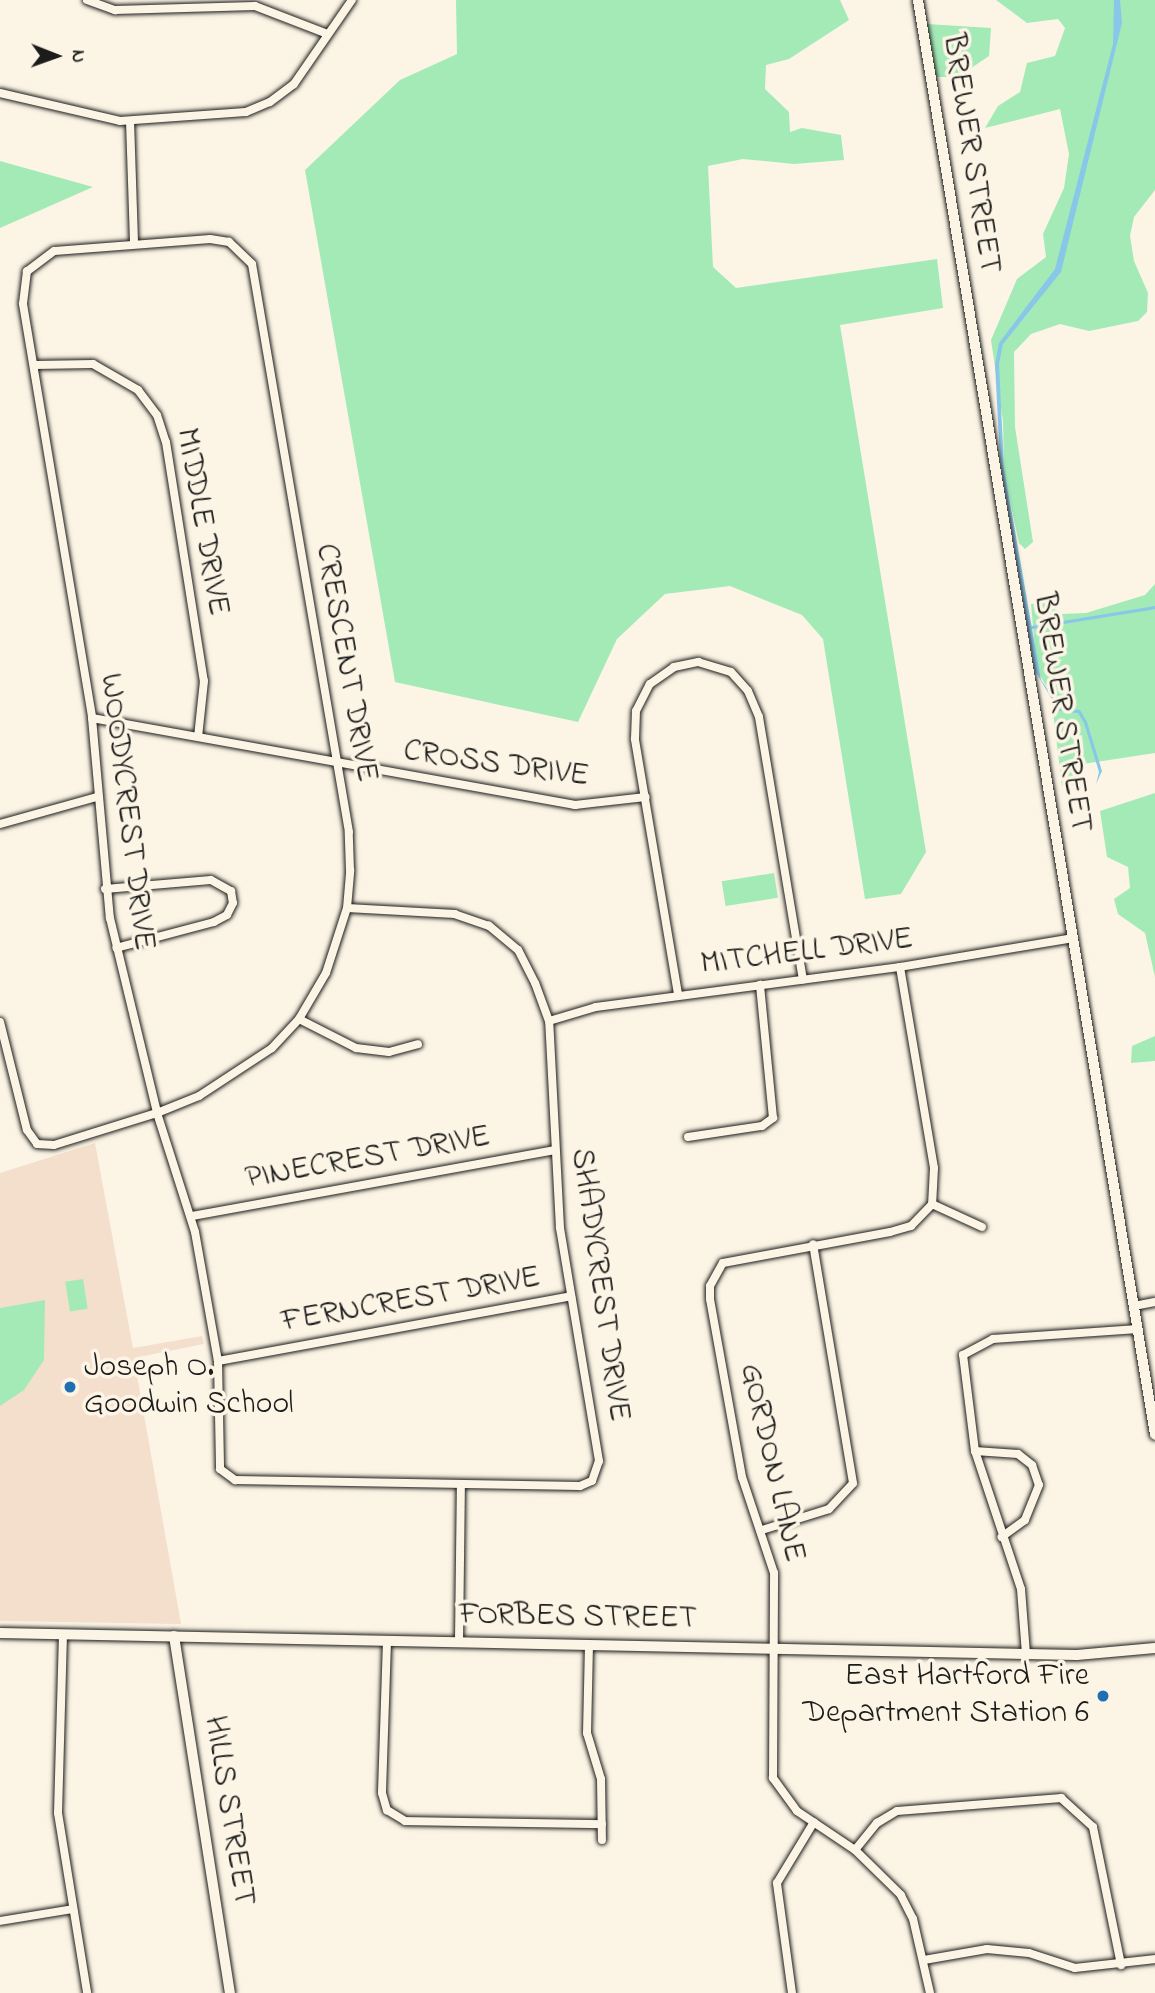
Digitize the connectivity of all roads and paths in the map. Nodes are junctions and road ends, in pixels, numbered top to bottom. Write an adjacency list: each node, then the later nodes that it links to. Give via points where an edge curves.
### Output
1 (87, 0): 4 (street, via 115,10 255,6)
2 (352, 0): 4 (street)
3 (918, 0): 17 (main road, BREWER STREET)
4 (325, 33): 6 (street, via 299,78 265,105 228,115)
5 (0, 93): 6 (street, via 70,113)
6 (130, 121): 7 (street)
7 (134, 243): 8 (street, WOODYCREST DRIVE, via 54,251 27,271 23,304); 11 (street, CRESCENT DRIVE, via 219,240 243,251 252,264)
8 (35, 365): 9 (street, WOODYCREST DRIVE); 10 (street, MIDDLE DRIVE, via 93,364 138,390 157,415 166,442 204,681)
9 (92, 718): 10 (street, CROSS DRIVE); 12 (street, WOODYCREST DRIVE)
10 (198, 737): 11 (street, CROSS DRIVE)
11 (338, 766): 13 (street, CROSS DRIVE, via 575,805); 16 (street, CRESCENT DRIVE, via 349,832)
12 (97, 797): 14 (street); 15 (street, WOODYCREST DRIVE)
13 (646, 797): 20 (street, via 635,739 636,711 650,684 674,667 698,662 731,672 748,691 759,716); 22 (street)
14 (0, 824)
15 (105, 890): 18 (street, WOODYCREST DRIVE); 18 (street, via 211,880 231,891 228,915 214,922)
16 (347, 908): 23 (street, CRESCENT DRIVE, via 326,973); 24 (street, SHADYCREST DRIVE, via 456,914 489,926 517,950)
17 (1073, 938): 19 (street, MITCHELL DRIVE); 36 (main road, BREWER STREET)
18 (116, 948): 27 (street, WOODYCREST DRIVE)
19 (900, 967): 20 (street, MITCHELL DRIVE); 30 (street, via 934,1168)
20 (803, 979): 21 (street, MITCHELL DRIVE)
21 (760, 985): 22 (street, MITCHELL DRIVE); 28 (street, via 773,1118 762,1126)
22 (678, 994): 24 (street, MITCHELL DRIVE)
23 (299, 1019): 26 (street, via 356,1048 389,1052); 27 (street, CRESCENT DRIVE, via 240,1073)
24 (549, 1021): 29 (street, SHADYCREST DRIVE)
25 (0, 1022): 27 (street, CRESCENT DRIVE, via 27,1130 37,1144 54,1145)
26 (418, 1044)
27 (157, 1112): 31 (street, WOODYCREST DRIVE)
28 (688, 1137)
29 (554, 1150): 31 (street, PINECREST DRIVE); 34 (street, SHADYCREST DRIVE)
30 (932, 1204): 32 (street); 33 (street, GORDON LANE, via 911,1226)
31 (192, 1216): 38 (street, WOODYCREST DRIVE)
32 (982, 1227)
33 (813, 1244): 42 (street, via 853,1483 829,1508); 42 (street, GORDON LANE, via 723,1263 710,1286 742,1477)
34 (571, 1296): 38 (street, FERNCREST DRIVE); 41 (street, SHADYCREST DRIVE, via 598,1472 580,1486)
35 (1155, 1302): 36 (street)
36 (1134, 1306): 37 (main road, BREWER STREET)
37 (1138, 1329): 39 (main road, BREWER STREET); 40 (street, via 976,1343 963,1355 961,1370)
38 (218, 1361): 41 (street, WOODYCREST DRIVE, via 218,1460 227,1476)
39 (1155, 1435)
40 (975, 1451): 43 (street); 43 (street, via 1018,1454 1032,1465 1040,1485 1025,1520)
41 (461, 1485): 48 (street)
42 (762, 1530): 51 (street, GORDON LANE, via 774,1573)
43 (1003, 1537): 52 (street, via 1023,1599)
44 (0, 1633): 45 (main road, FORBES STREET)
45 (63, 1634): 46 (main road, FORBES STREET); 57 (street, via 58,1813)
46 (174, 1636): 47 (main road, FORBES STREET); 63 (street, HILLS STREET)
47 (387, 1641): 48 (main road, FORBES STREET); 54 (street, via 382,1793 387,1810 405,1821)
48 (459, 1642): 49 (main road, FORBES STREET)
49 (589, 1645): 51 (main road, FORBES STREET); 54 (street, via 587,1733 601,1779)
50 (1155, 1648): 52 (main road, FORBES STREET, via 1103,1655)
51 (774, 1649): 52 (main road, FORBES STREET); 53 (street, GORDON LANE, via 773,1778 781,1795)
52 (1026, 1654)
53 (814, 1822): 56 (street, GORDON LANE); 64 (street, via 777,1883)
54 (602, 1824): 55 (street)
55 (602, 1840)
56 (855, 1850): 60 (street, GORDON LANE, via 901,1895); 61 (street, via 877,1823 897,1811 1061,1798 1093,1828)
57 (73, 1909): 58 (street); 62 (street)
58 (0, 1921)
59 (1155, 1959): 61 (street)
60 (924, 1960): 61 (street, via 987,1949 1030,1954 1075,1968); 65 (street, GORDON LANE)
61 (1121, 1965)
62 (87, 1993)
63 (230, 1993)
64 (792, 1993)
65 (930, 1993)

